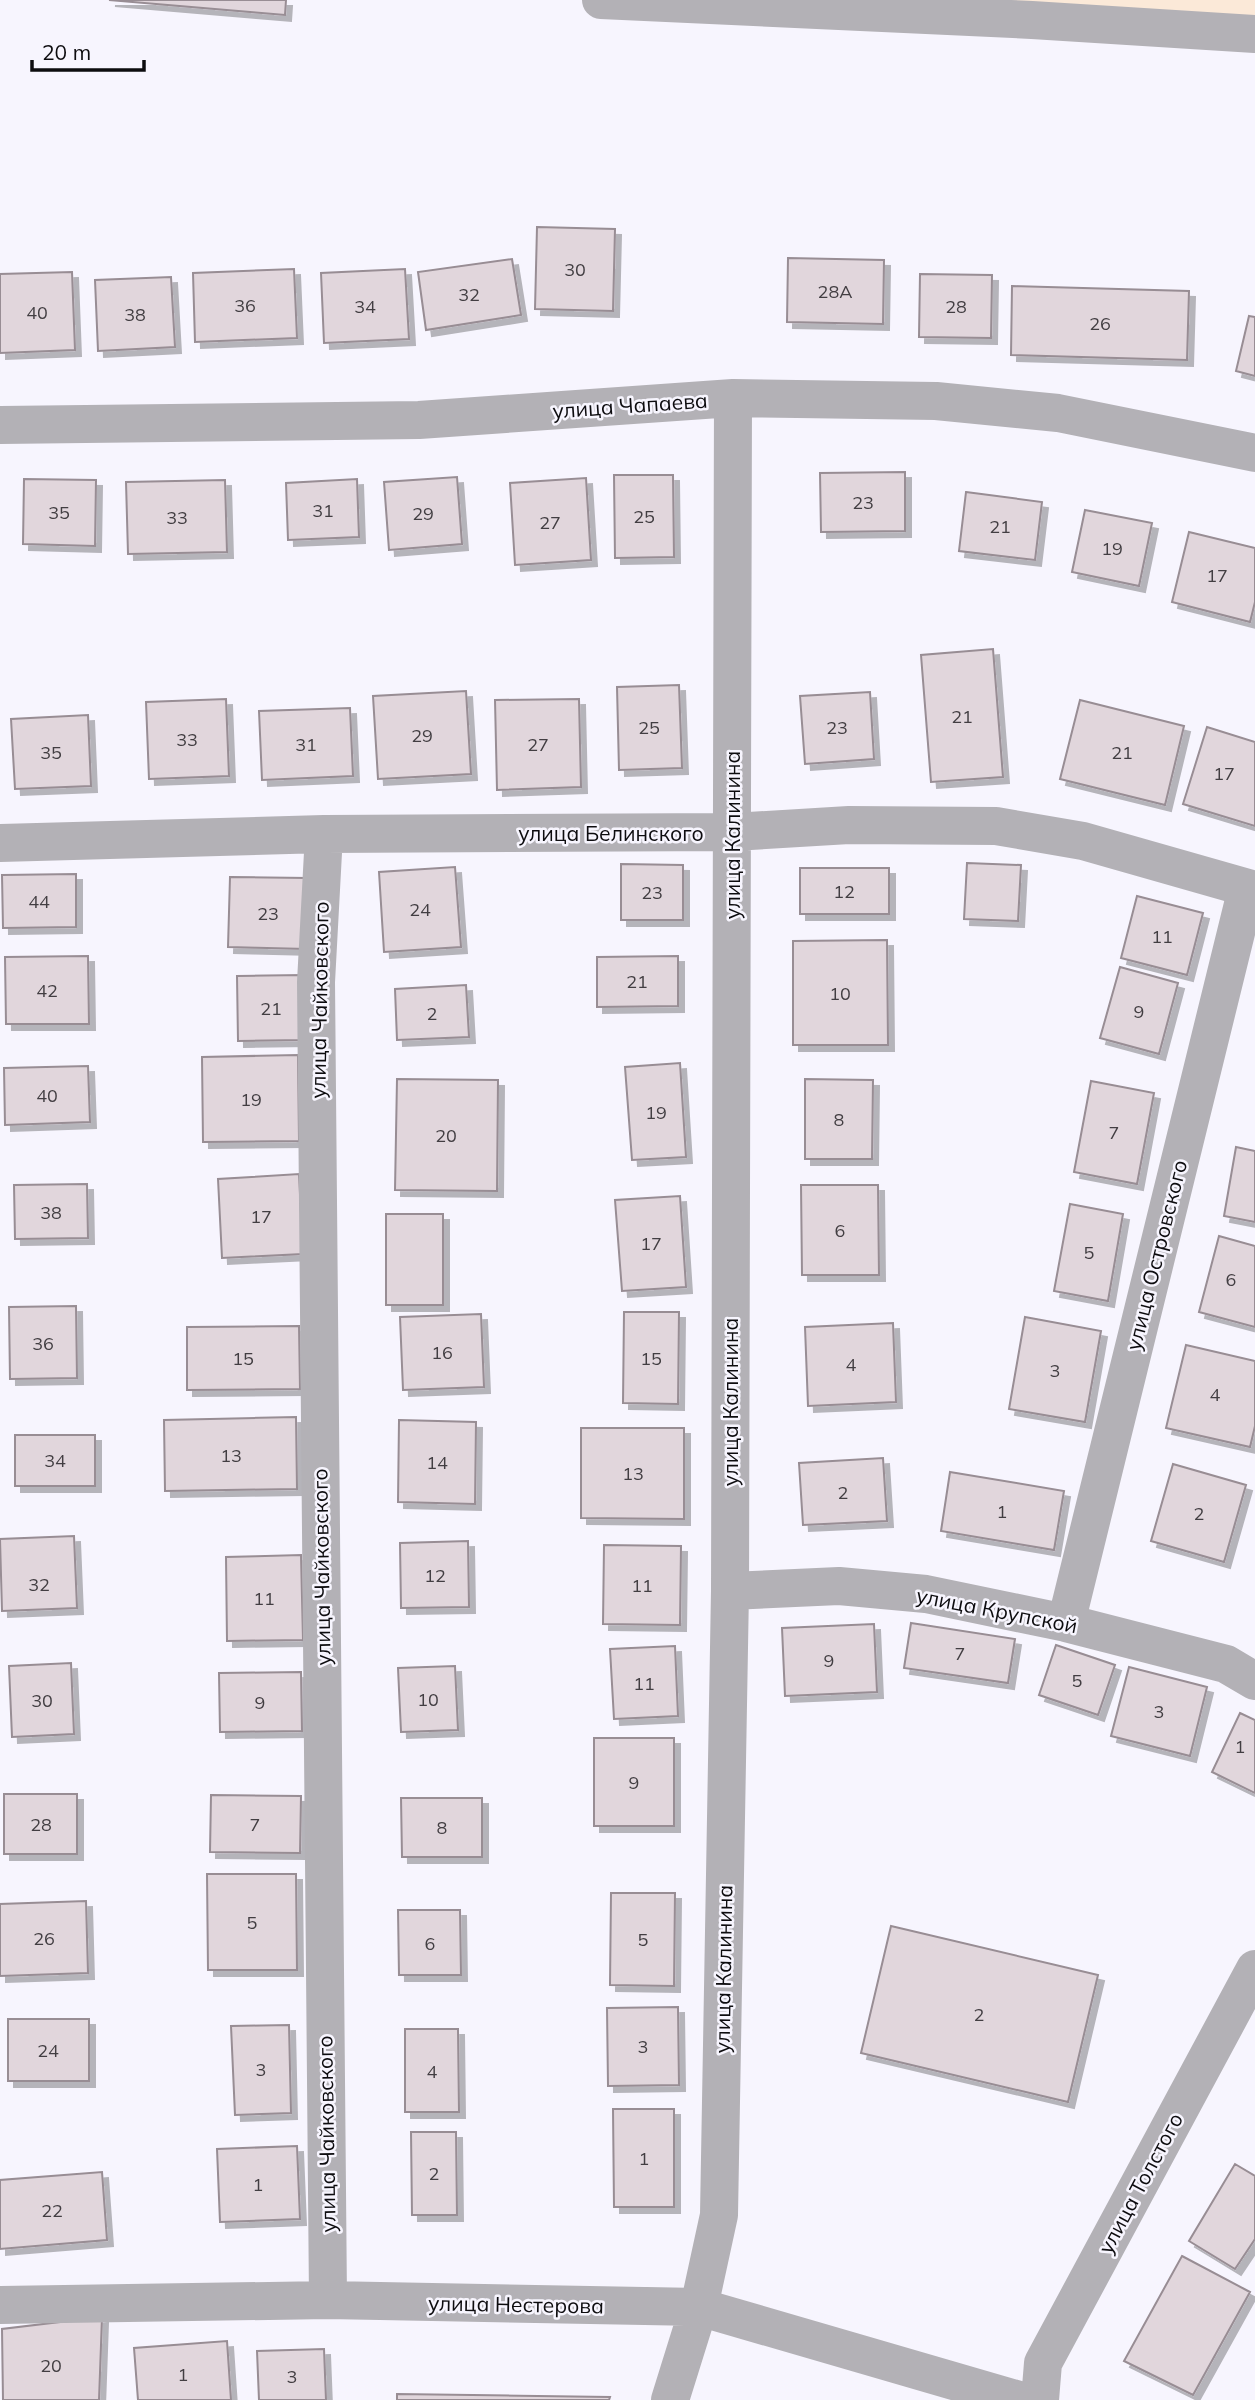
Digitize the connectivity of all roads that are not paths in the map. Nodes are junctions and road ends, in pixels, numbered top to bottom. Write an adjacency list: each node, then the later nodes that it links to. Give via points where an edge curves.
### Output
1 (601, 0): 2 (street)
2 (1255, 34)
3 (733, 398): 4 (street, улица Чапаева, via 419,420); 5 (street, улица Чапаева, via 936,401 1058,413); 6 (street, улица Калинина)
4 (0, 425)
5 (1255, 453)
6 (733, 832): 7 (street, улица Белинского); 9 (street, улица Белинского, via 849,825 996,826 1083,841); 10 (street, улица Калинина)
7 (324, 834): 8 (street, улица Белинского); 14 (street, улица Чайковского, via 316,982)
8 (0, 844)
9 (1251, 889): 11 (street, улица Островского)
10 (730, 1591): 11 (street, улица Крупской, via 839,1586 926,1594); 16 (street, улица Калинина, via 719,2215)
11 (1066, 1623): 12 (street, улица Крупской, via 1226,1664)
12 (1255, 1681)
13 (1255, 1969): 19 (street, улица Толстого, via 1042,2363)
14 (328, 2300): 15 (street, улица Нестерова); 16 (street, улица Нестерова)
15 (0, 2305)
16 (699, 2307): 17 (street, улица Калинина); 18 (street, улица Нестерова)
17 (670, 2400)
18 (1018, 2400)
19 (1040, 2400)

